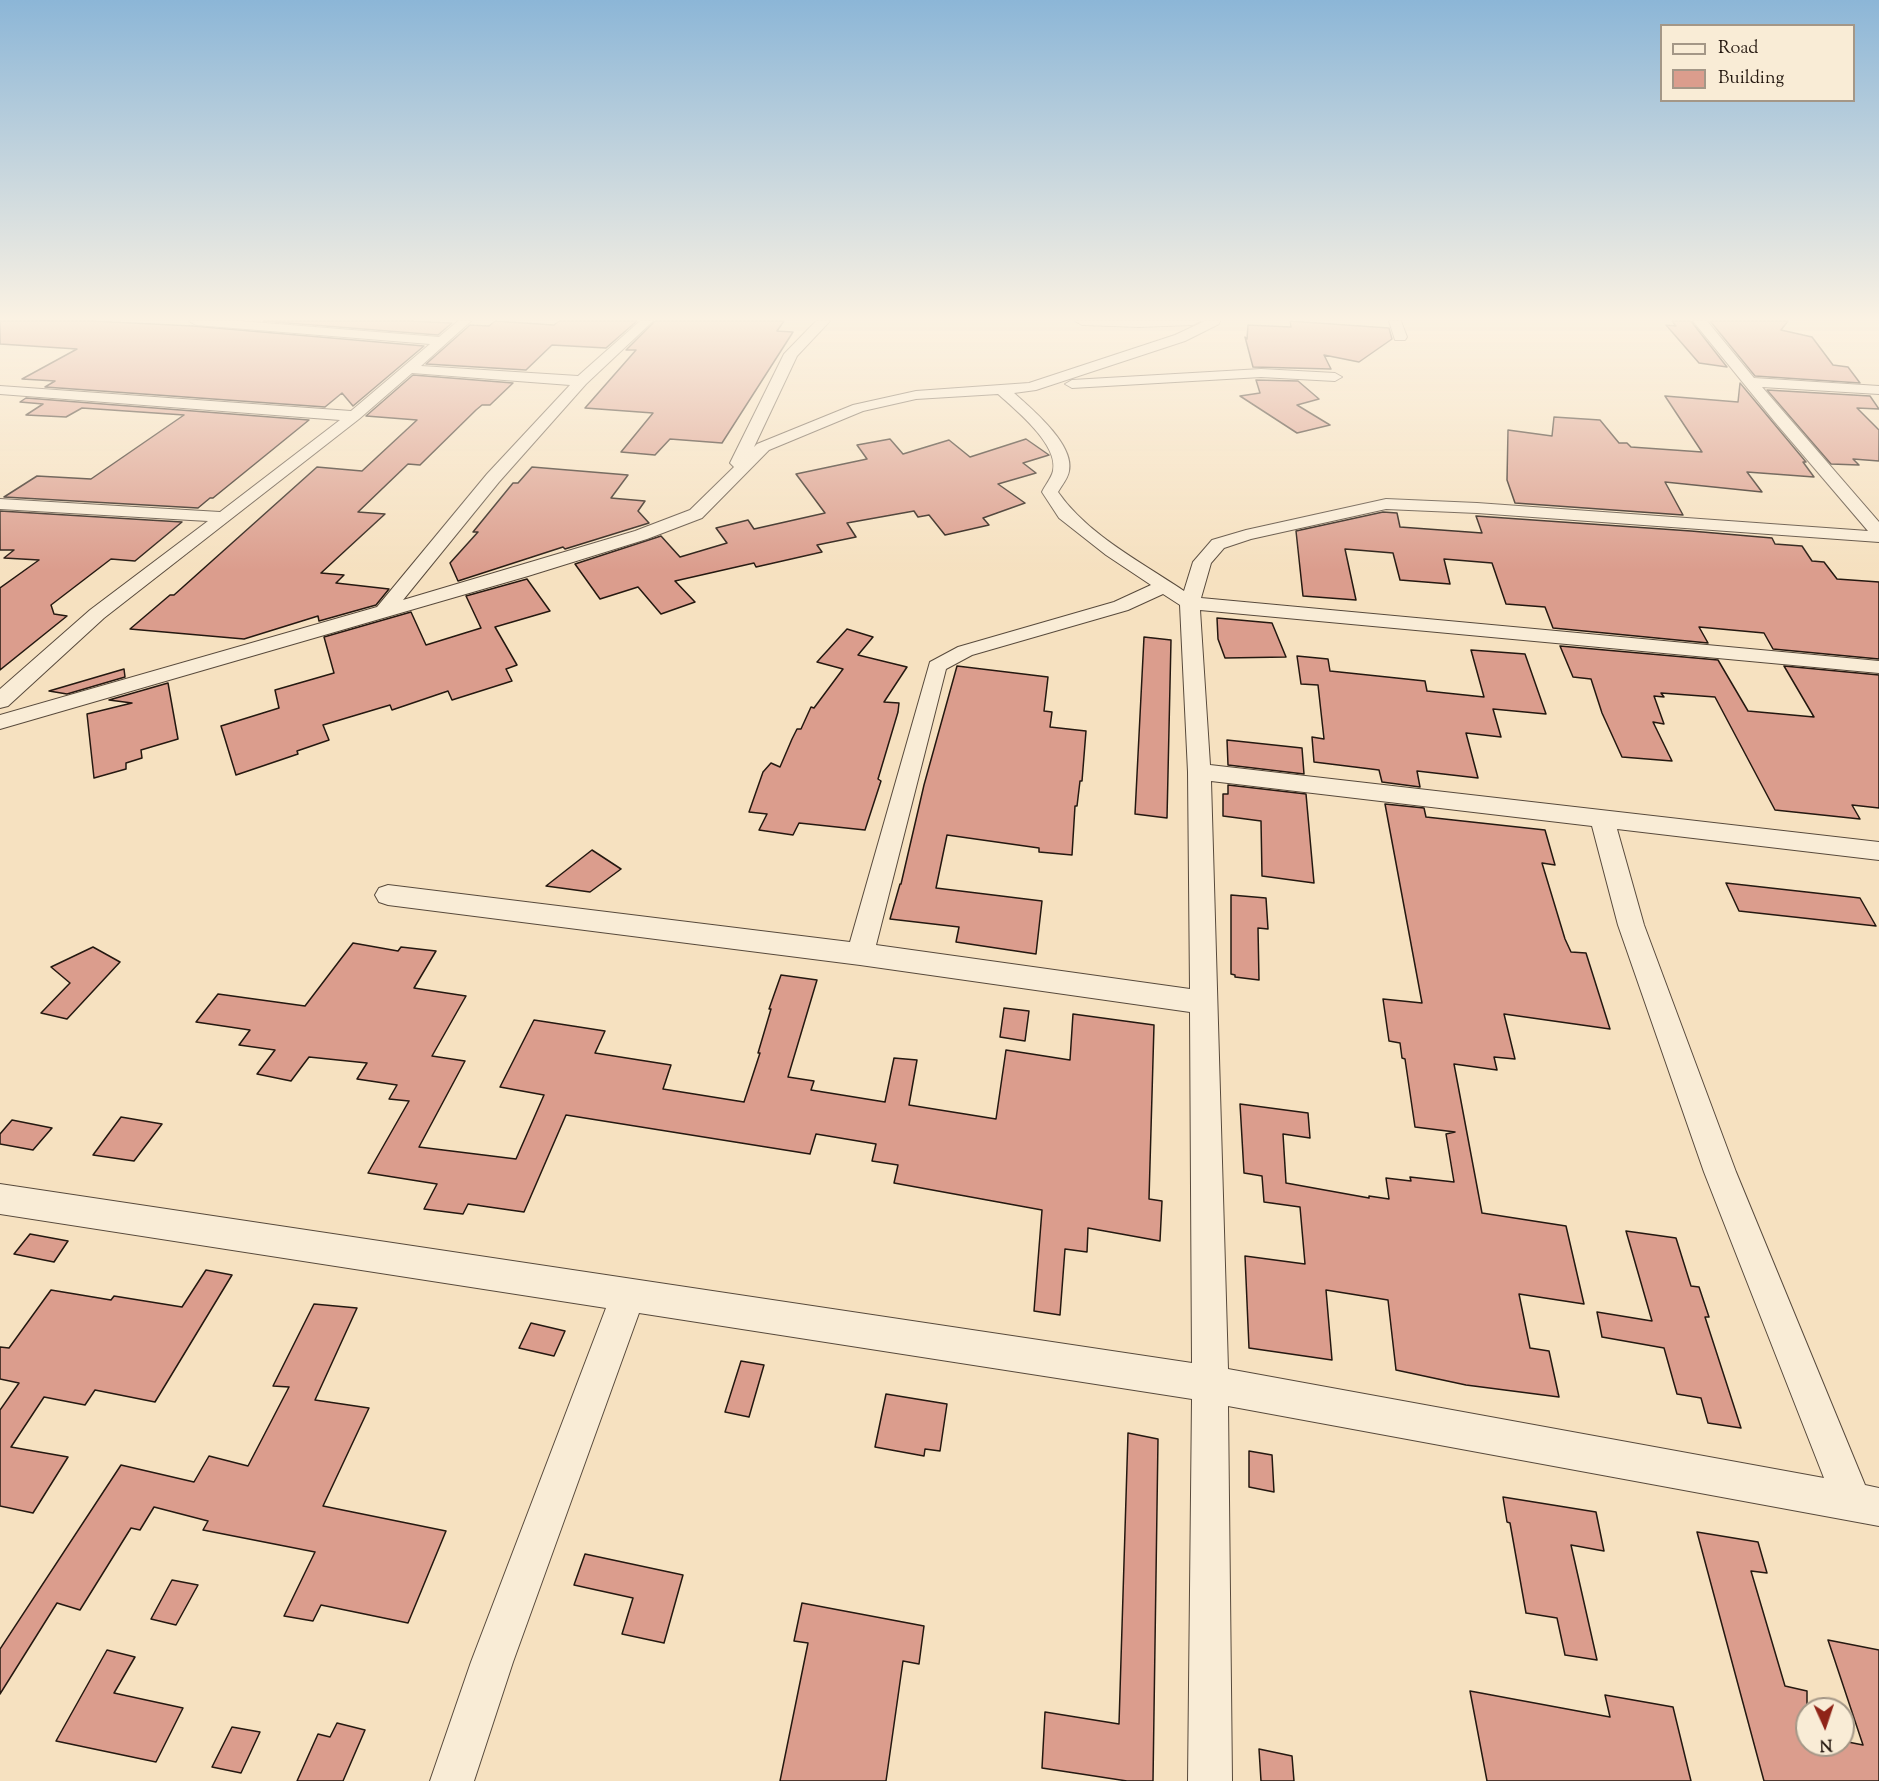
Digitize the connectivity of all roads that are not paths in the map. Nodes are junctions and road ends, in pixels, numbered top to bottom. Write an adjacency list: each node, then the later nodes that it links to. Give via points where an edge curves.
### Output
1 (192, 404): 8 (street)
2 (368, 404): 8 (street)
3 (560, 404): 15 (street)
4 (767, 404): 9 (street)
5 (875, 404): 9 (street, via 763,447)
6 (1017, 404): 13 (street, via 1059,452 1062,470 1050,492 1065,514)
7 (1769, 404): 12 (street)
8 (354, 416): 11 (street)
9 (728, 485): 15 (street, via 696,514 641,535)
10 (4, 507): 11 (street)
11 (222, 517): 17 (street, via 127,589)
12 (1879, 535): 14 (street, via 1386,504 1218,544 1202,562)
13 (1164, 586): 14 (street); 23 (street, via 1121,606 965,651 937,666)
14 (1190, 603): 16 (street); 19 (street)
15 (383, 612): 18 (street)
16 (1879, 667)
17 (0, 701)
18 (0, 722)
19 (1199, 772): 20 (street); 24 (street)
20 (1602, 820): 21 (street); 28 (street, via 1631,925 1720,1172)
21 (1879, 851)
22 (388, 895): 23 (street)
23 (860, 954): 24 (street)
24 (1203, 1002): 27 (street)
25 (0, 1200): 26 (street)
26 (629, 1294): 27 (street); 29 (street, via 492,1662)
27 (1210, 1384): 28 (street); 30 (street)
28 (1866, 1505)
29 (452, 1781)
30 (1210, 1781)

